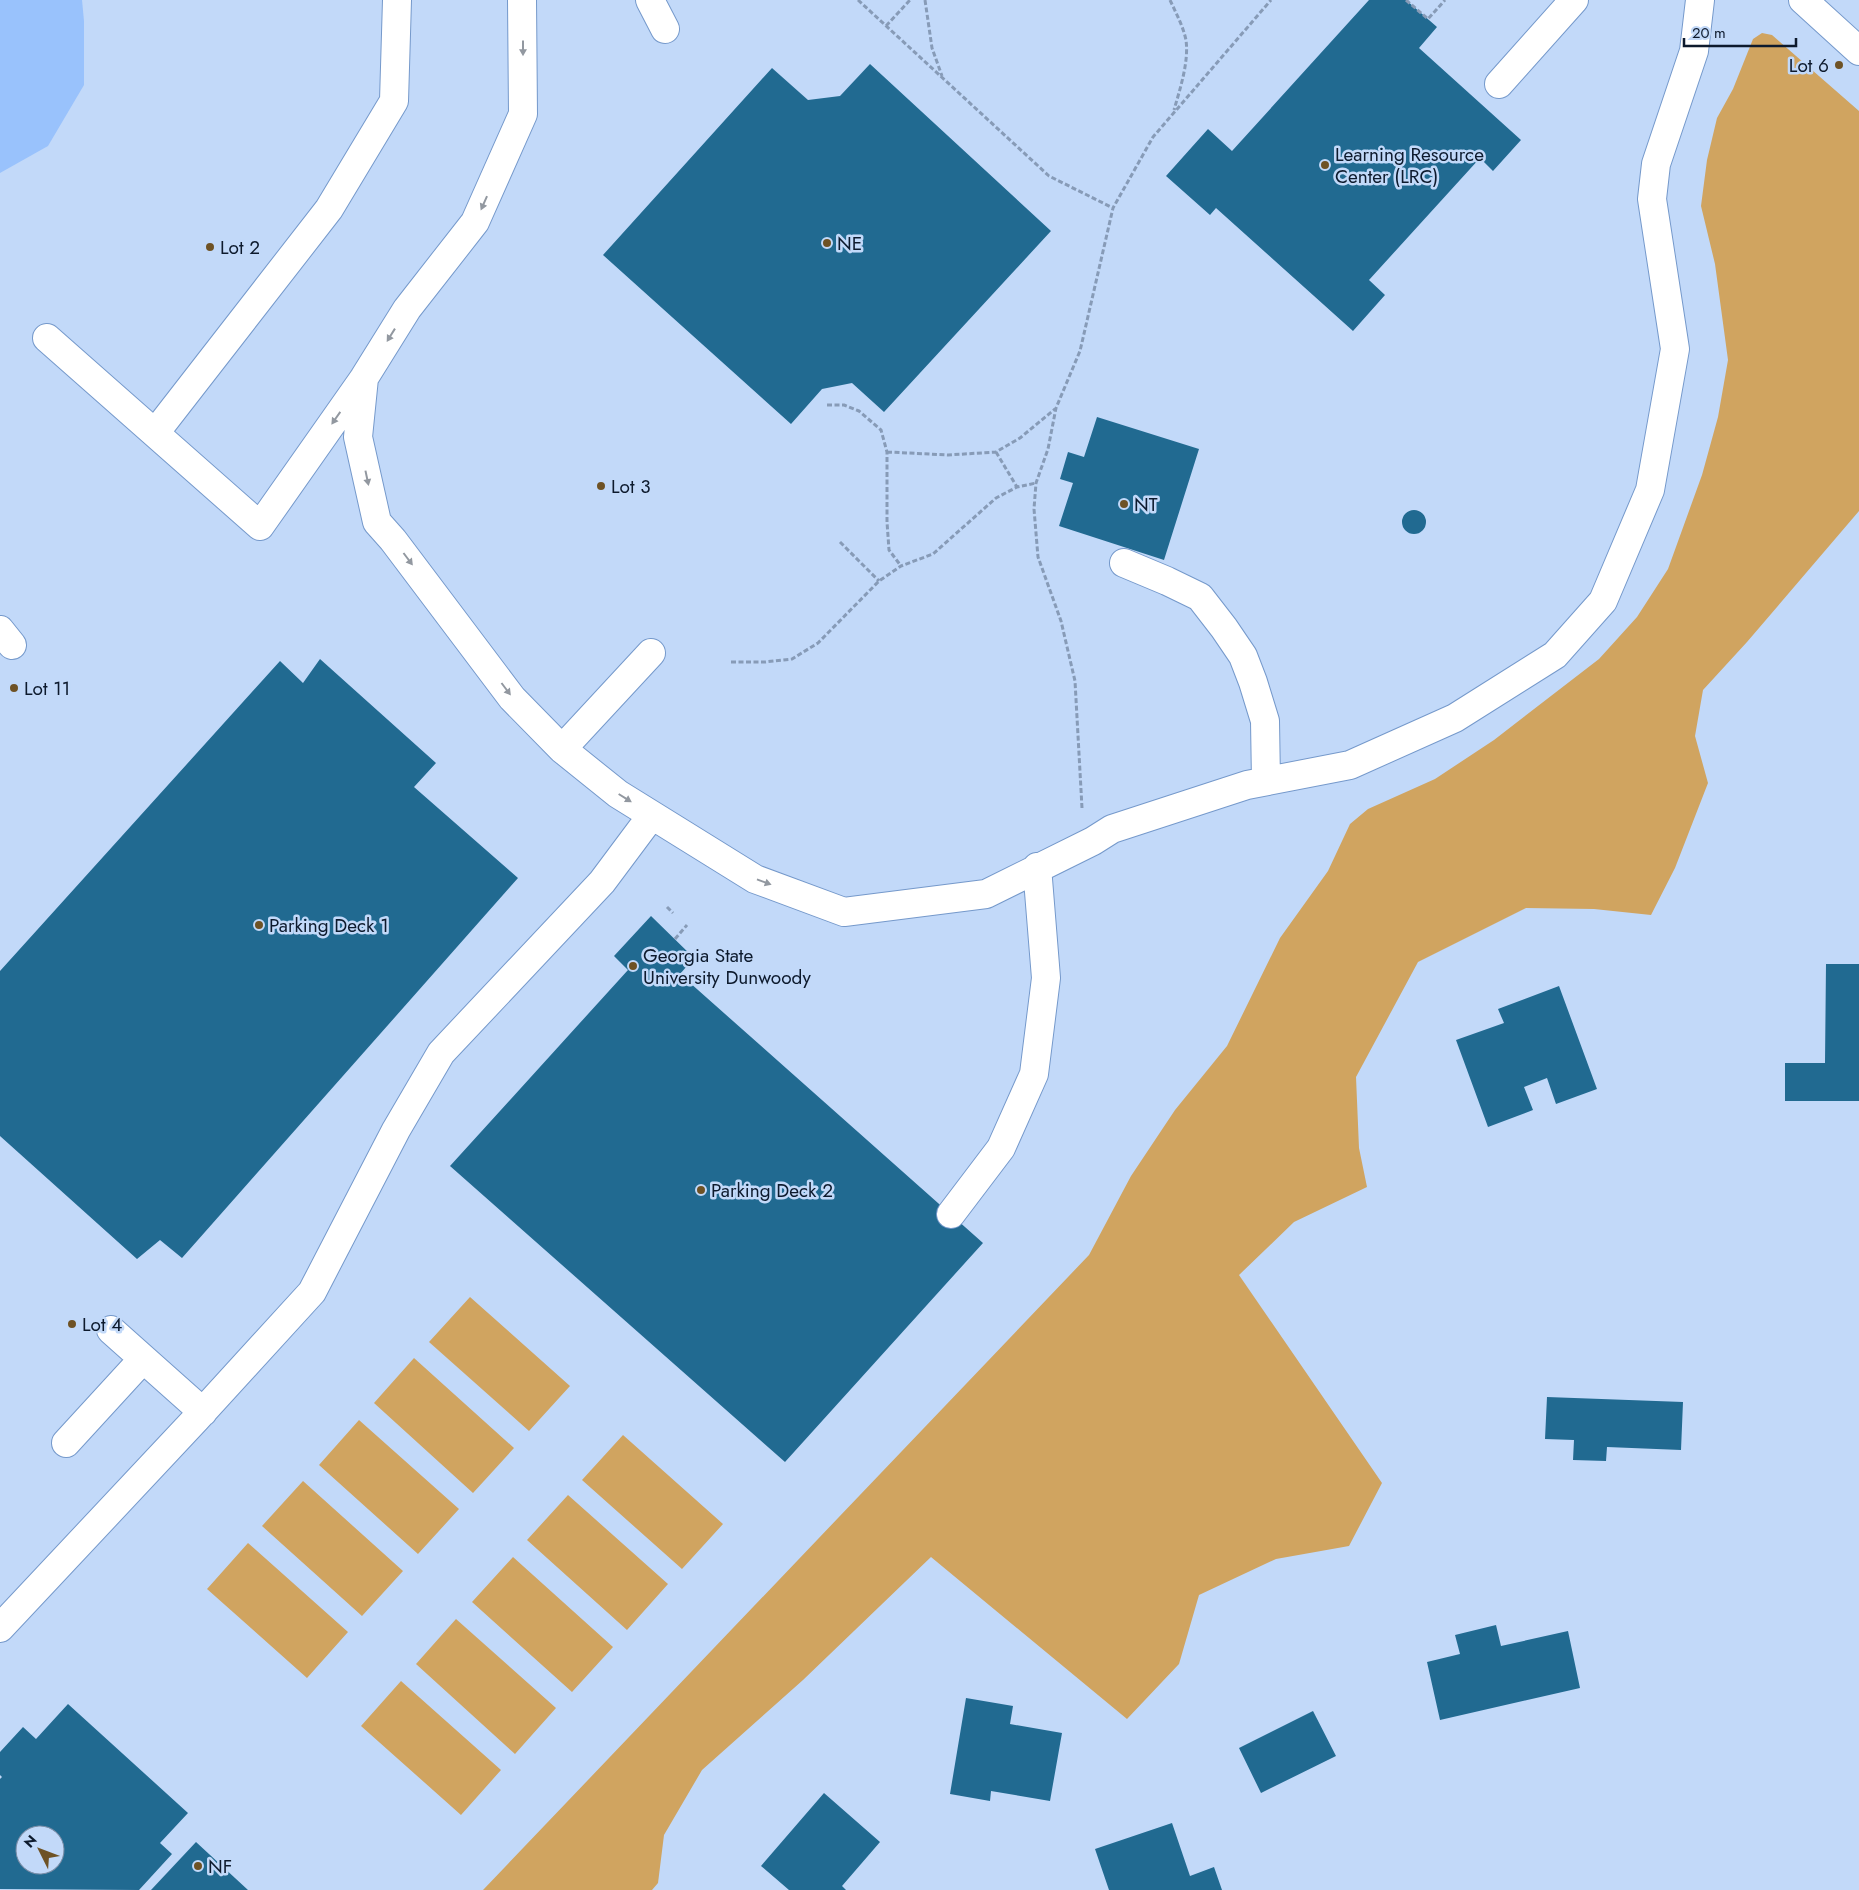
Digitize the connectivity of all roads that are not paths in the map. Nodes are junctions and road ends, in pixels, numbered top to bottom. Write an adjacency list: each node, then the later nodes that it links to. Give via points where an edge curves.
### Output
1 (397, 0): 12 (lane, via 394,102 329,209)
2 (522, 0): 11 (lane, one-way to 11, via 523,114 475,222 407,310)
3 (650, 0): 7 (lane)
4 (1574, 0): 9 (lane)
5 (1700, 0): 16 (lane, via 1694,51 1656,164 1652,199 1675,349 1650,490 1604,601 1555,655 1455,718 1350,765)
6 (1803, 0): 8 (lane)
7 (665, 29)
8 (1859, 51)
9 (1499, 84)
10 (47, 338): 12 (lane)
11 (364, 378): 12 (lane, one-way to 12, via 260,526); 15 (lane, one-way to 15, via 358,437 377,522 512,698)
12 (155, 433)
13 (1124, 563): 16 (lane, via 1200,598 1243,656 1265,721)
14 (651, 653): 15 (lane)
15 (562, 749): 17 (lane, one-way to 17, via 618,794)
16 (1266, 781): 18 (lane, via 1112,829)
17 (652, 815): 18 (lane, one-way to 18, via 755,879 844,912 986,894); 22 (lane, via 602,882 441,1053 396,1130 312,1292)
18 (1037, 867): 19 (lane, via 1046,978 1034,1074 1002,1148)
19 (951, 1214)
20 (111, 1330): 21 (lane)
21 (143, 1358): 22 (lane); 23 (lane)
22 (203, 1412): 24 (lane)
23 (66, 1444)
24 (0, 1628)

